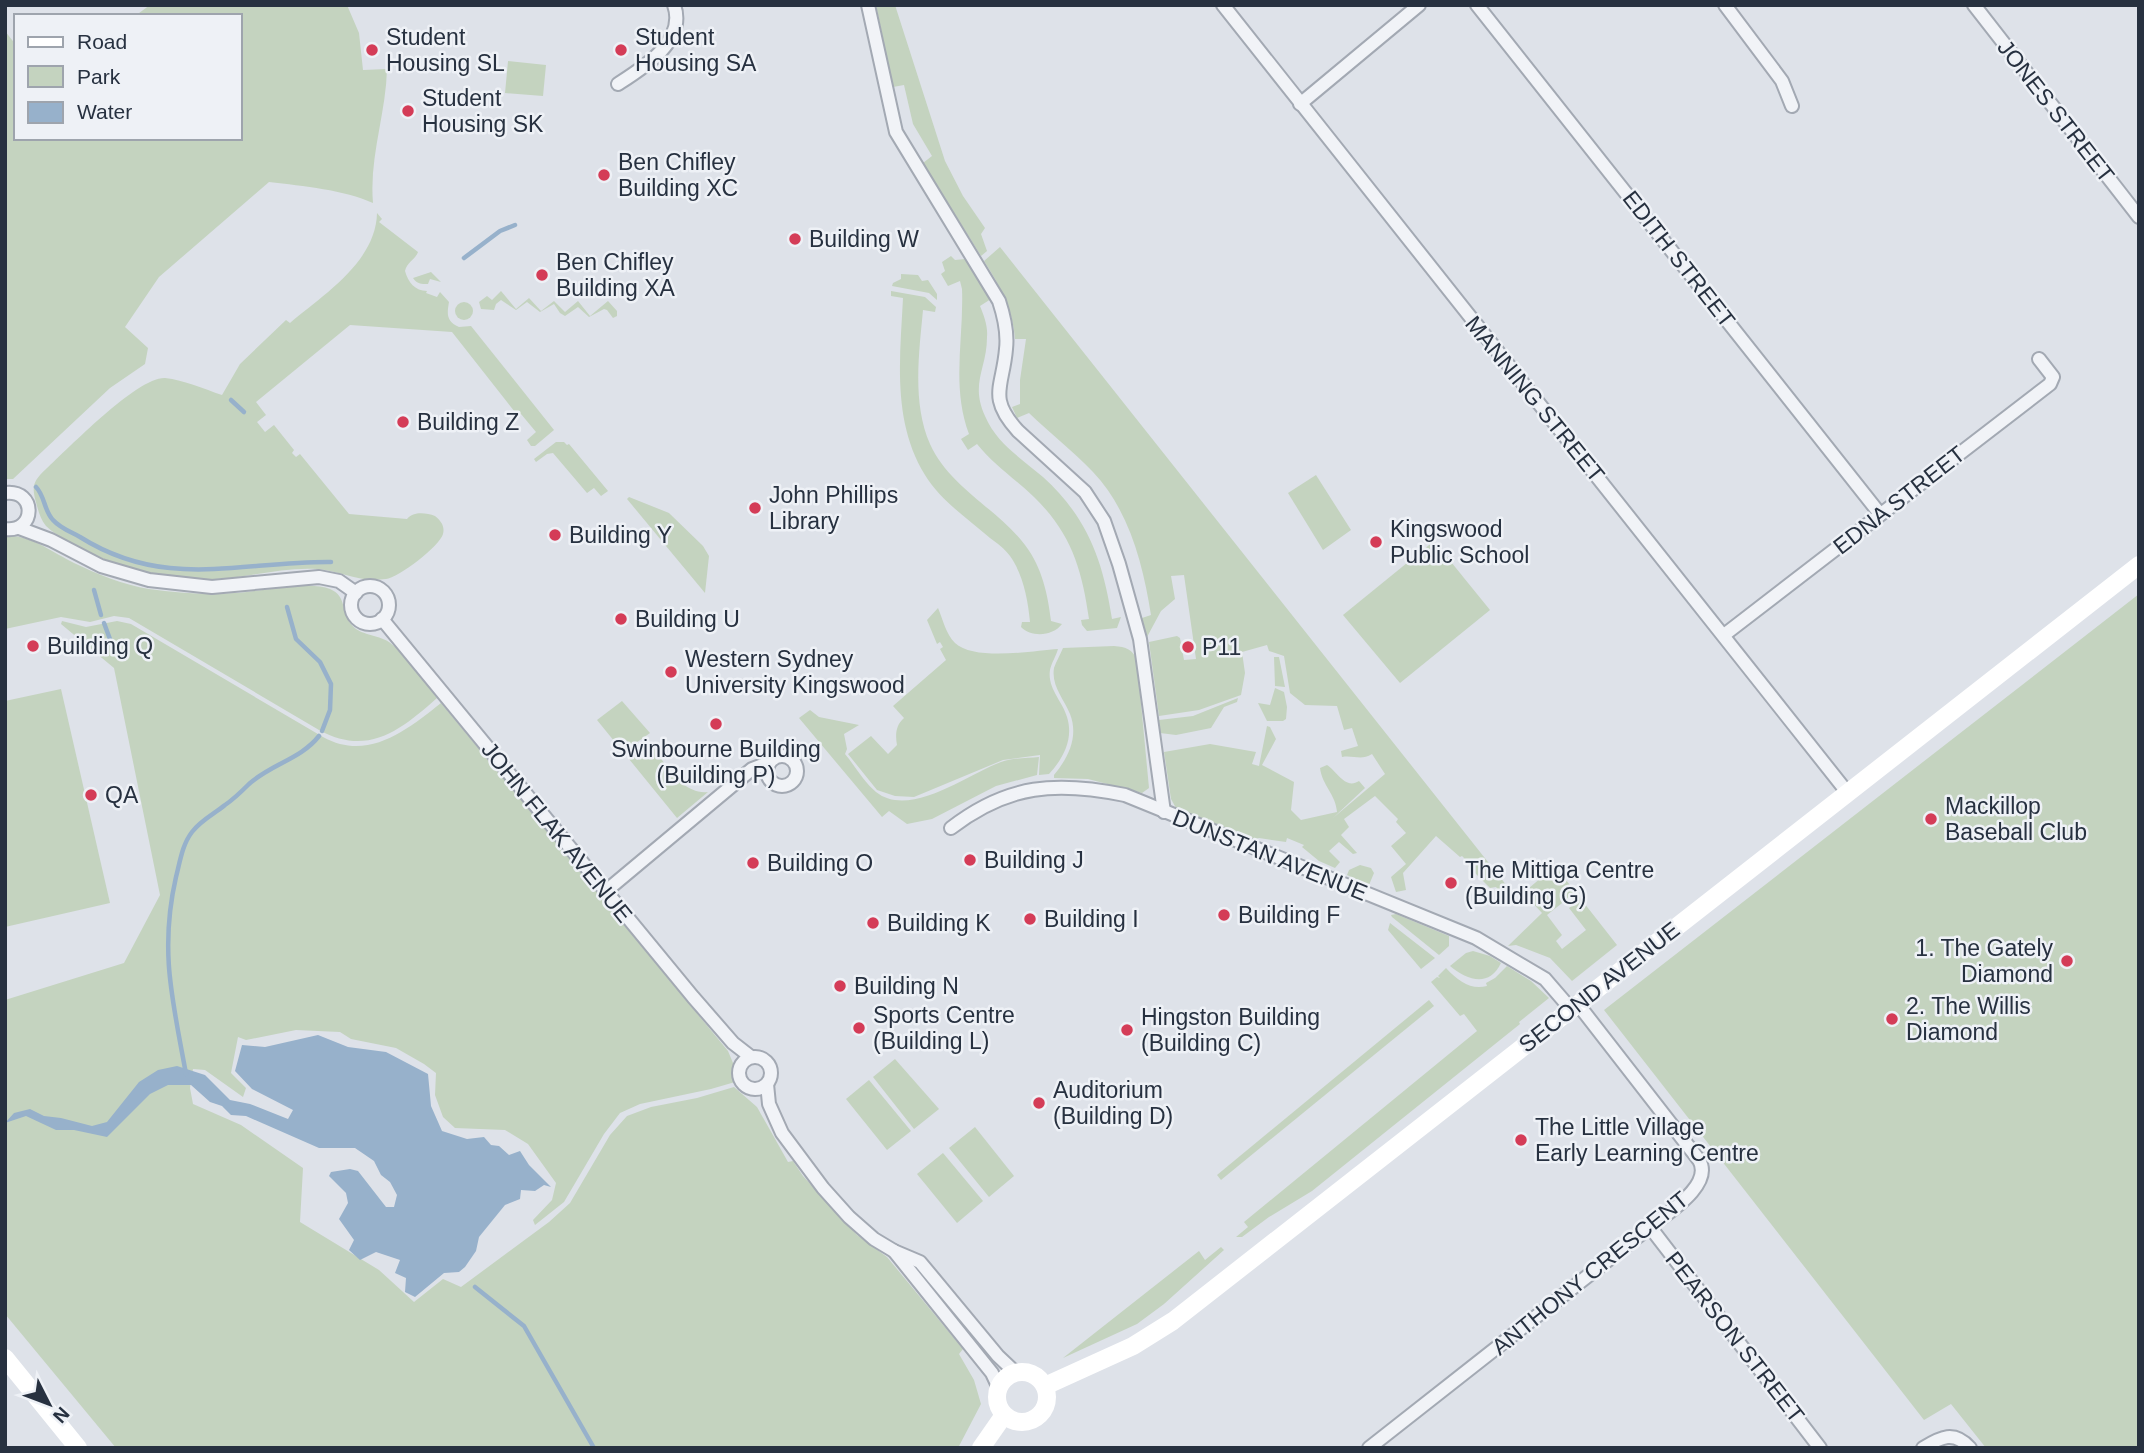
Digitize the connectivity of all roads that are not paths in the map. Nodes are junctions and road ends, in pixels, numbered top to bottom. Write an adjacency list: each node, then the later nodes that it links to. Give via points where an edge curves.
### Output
1 (674, 5): 8 (street, via 676,22 670,38 655,57)
2 (868, 5): 24 (street, via 896,132 999,301 1005,319 1000,404 1018,431 1085,492 1108,532 1140,639)
3 (1223, 5): 9 (street, MANNING STREET)
4 (1419, 5): 9 (street)
5 (1477, 5): 14 (street, EDITH STREET)
6 (1725, 5): 10 (street, via 1782,81)
7 (1974, 5): 11 (street, JONES STREET)
8 (618, 84)
9 (1300, 104): 21 (street, MANNING STREET)
10 (1792, 106)
11 (2139, 217)
12 (2039, 359): 14 (street, EDNA STREET, via 2052,382)
13 (5, 493): 15 (street, via 25,500)
14 (1880, 514): 21 (street, EDNA STREET)
15 (29, 516): 16 (street); 17 (street)
16 (12, 528): 17 (street)
17 (51, 540): 19 (street, via 94,563 149,580 212,587 319,577)
18 (2139, 565): 23 (street, SECOND AVENUE)
19 (356, 593): 20 (street, via 352,607 359,620 372,624); 20 (street, via 368,586 384,593 388,608)
20 (382, 619): 26 (street, JOHN FLAK AVENUE)
21 (1724, 635): 23 (street, MANNING STREET)
22 (768, 763): 26 (street, via 752,769)
23 (1847, 792): 27 (street, SECOND AVENUE)
24 (1164, 812): 25 (street, DUNSTAN AVENUE, via 1125,795 1051,786 1004,797); 27 (street, DUNSTAN AVENUE, via 1476,938 1545,979)
25 (951, 828)
26 (606, 891): 28 (street, JOHN FLAK AVENUE)
27 (1574, 1006): 32 (street, ANTHONY CRESCENT, via 1702,1164 1699,1183); 36 (street, SECOND AVENUE, via 1173,1321 1133,1346)
28 (746, 1061): 29 (street, via 761,1057 768,1063 772,1072); 30 (street, via 739,1074)
29 (767, 1084): 30 (street); 31 (street)
30 (753, 1089): 31 (street)
31 (769, 1104): 33 (street, via 811,1174 861,1228)
32 (1650, 1227): 41 (street, ANTHONY CRESCENT); 42 (street, PEARSON STREET)
33 (894, 1251): 35 (street, via 920,1262); 37 (street, via 987,1366)
34 (5, 1358): 39 (street)
35 (1016, 1373): 36 (street, via 1036,1376); 37 (street)
36 (1045, 1386): 38 (street, via 1047,1402 1033,1420 1018,1422)
37 (999, 1388): 38 (street, via 997,1402)
38 (1004, 1415): 40 (street)
39 (78, 1448)
40 (981, 1448)
41 (1369, 1448)
42 (1820, 1448)
43 (1923, 1448): 44 (street, via 1949,1435)
44 (1970, 1448)

